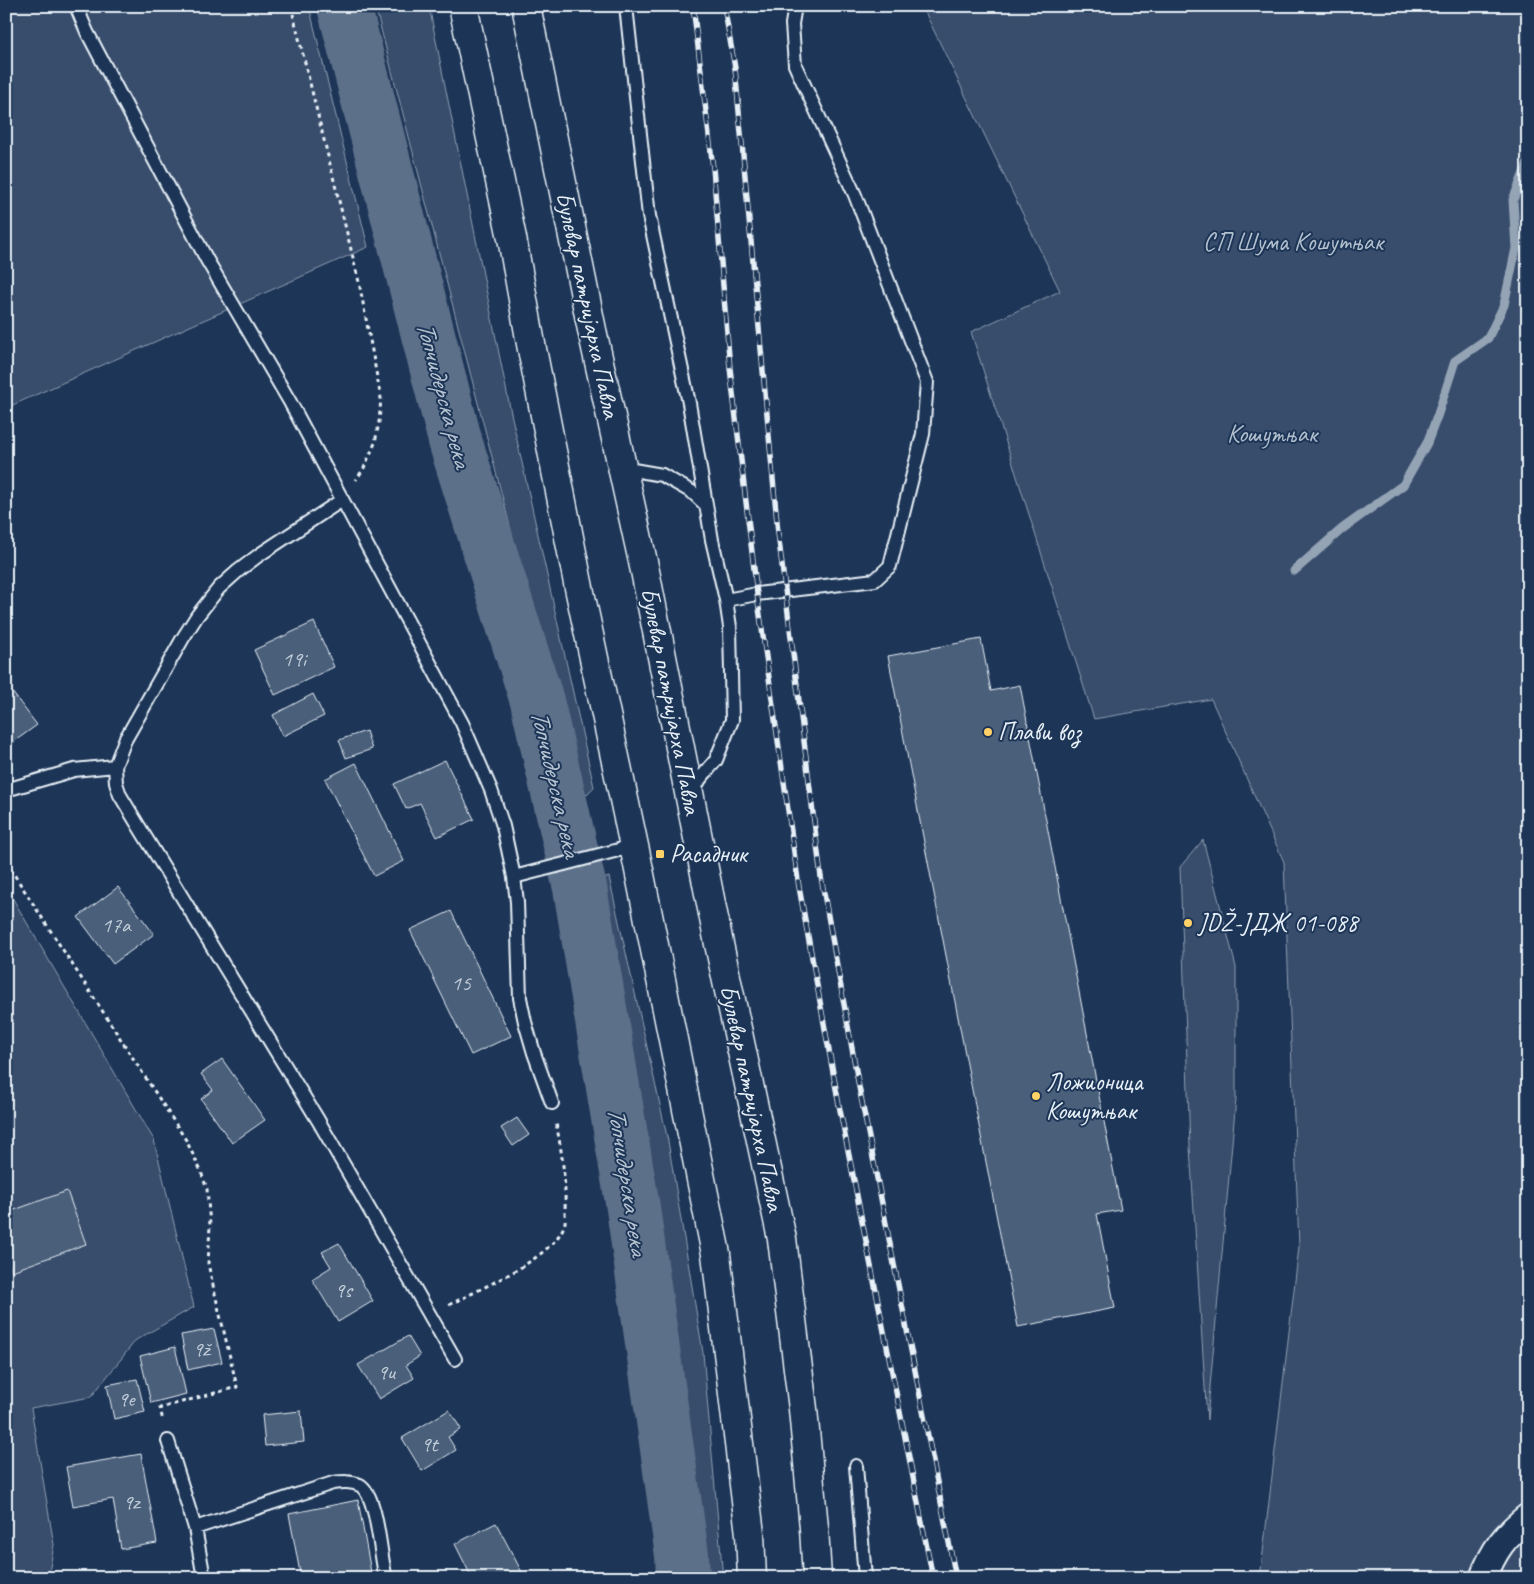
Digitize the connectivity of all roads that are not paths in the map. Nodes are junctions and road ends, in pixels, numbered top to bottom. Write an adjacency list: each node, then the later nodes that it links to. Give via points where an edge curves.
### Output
1 (76, 6): 7 (lane, via 208,260)
2 (463, 6): 13 (main road, via 512,238)
3 (526, 6): 6 (main road, Булевар патријарха Павла)
4 (626, 6): 8 (lane, via 649,216 689,403)
5 (795, 6): 9 (lane, via 792,24 795,65 855,196 928,382 923,434 890,566 875,580)
6 (622, 468): 8 (lane, via 662,475 692,492); 12 (main road, Булевар патријарха Павла)
7 (342, 500): 10 (lane, via 259,555 219,588 168,662 125,740); 14 (lane, via 462,723 491,790)
8 (706, 505): 9 (lane)
9 (726, 600): 12 (lane, via 730,627 732,720 716,760)
10 (115, 766): 11 (lane, via 74,770); 16 (lane, via 120,795 318,1120)
11 (6, 790)
12 (690, 797): 24 (main road, Булевар патријарха Павла, via 782,1239 803,1409)
13 (626, 847): 14 (lane); 23 (main road, via 716,1254 750,1534)
14 (514, 877): 15 (lane, via 520,998 534,1053)
15 (552, 1103)
16 (455, 1359)
17 (168, 1441): 20 (lane)
18 (856, 1466): 25 (lane)
19 (1528, 1517): 26 (street, via 1511,1531 1493,1554)
20 (195, 1528): 21 (lane); 22 (lane, via 333,1483 350,1482 362,1486 369,1496)
21 (204, 1578)
22 (386, 1578)
23 (752, 1578)
24 (816, 1578)
25 (865, 1578)
26 (1483, 1578)

